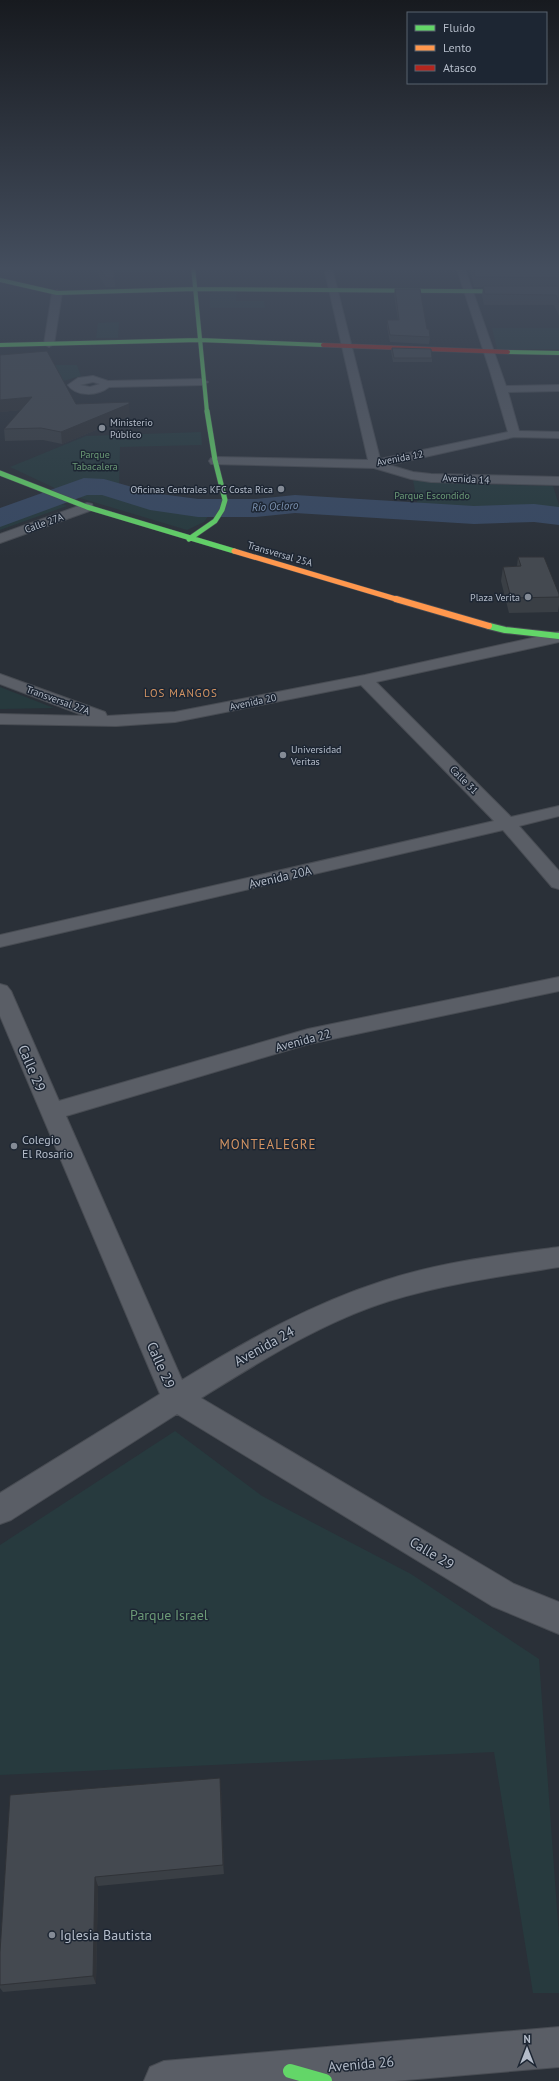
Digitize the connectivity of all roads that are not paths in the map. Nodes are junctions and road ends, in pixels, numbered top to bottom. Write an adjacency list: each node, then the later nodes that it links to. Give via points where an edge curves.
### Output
1 (201, 363): 4 (street)
2 (351, 363): 11 (street)
3 (495, 363): 7 (street)
4 (203, 382): 5 (street); 10 (street)
5 (106, 384)
6 (559, 388): 7 (street)
7 (503, 389): 8 (street)
8 (514, 434): 9 (street, Avenida 12); 11 (street, Avenida 12)
9 (559, 435)
10 (215, 461): 11 (street, Avenida 12); 16 (street, via 225,502 220,515 212,525)
11 (375, 464): 13 (street, Avenida 14, via 431,478)
12 (0, 473): 14 (street, Transversal 25A)
13 (559, 481)
14 (85, 506): 15 (street, Calle 27A); 16 (street, Transversal 25A)
15 (0, 539)
16 (189, 539): 17 (street, Transversal 25A)
17 (505, 630): 18 (street, Transversal 25A); 19 (street, via 508,640)
18 (559, 637): 19 (street, Avenida 20)
19 (502, 650): 21 (street, Avenida 20)
20 (0, 679): 23 (street, Transversal 27A)
21 (365, 680): 23 (street, Avenida 20, via 200,713); 25 (street, Calle 31)
22 (0, 719): 23 (street, Avenida 20)
23 (116, 721)
24 (559, 812): 25 (street, Avenida 20A)
25 (508, 824): 26 (street, Calle 31); 27 (street, Avenida 20A)
26 (559, 883)
27 (0, 941)
28 (559, 984): 30 (street, Avenida 22, via 308,1037)
29 (0, 991): 30 (street, Calle 29)
30 (51, 1112): 32 (street, Calle 29)
31 (559, 1257): 32 (street, Avenida 24, via 468,1270 385,1291 312,1320 248,1354)
32 (176, 1398): 33 (street, Avenida 24); 34 (street, Calle 29, via 503,1595)
33 (0, 1510)
34 (559, 1618)
35 (559, 2047): 36 (street, Avenida 26)
36 (307, 2076): 37 (street, Avenida 26)
37 (164, 2081)

